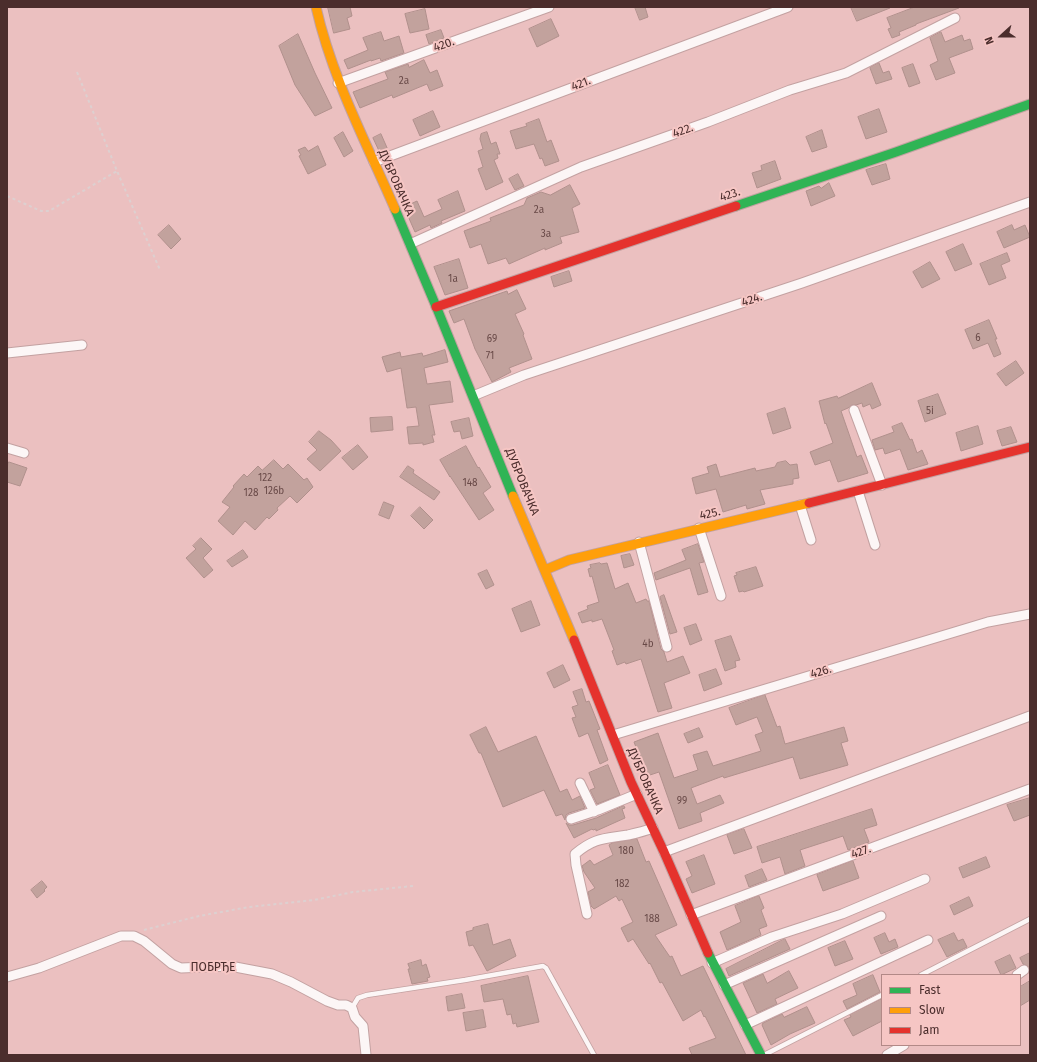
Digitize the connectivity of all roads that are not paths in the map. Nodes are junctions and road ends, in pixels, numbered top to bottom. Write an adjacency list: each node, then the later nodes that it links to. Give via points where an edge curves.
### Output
1 (316, 7): 5 (main road, ДУБРОВАЧКА, via 325,47)
2 (550, 7): 5 (street, 420.)
3 (788, 7): 7 (street, 421.)
4 (955, 18): 9 (street, 422., via 846,73 790,90 582,167)
5 (338, 83): 7 (main road, ДУБРОВАЧКА)
6 (1030, 104): 10 (main road, 423., via 896,152)
7 (374, 162): 9 (main road, ДУБРОВАЧКА)
8 (1030, 202): 13 (street, 424., via 802,283 524,375)
9 (410, 244): 10 (main road, ДУБРОВАЧКА)
10 (436, 307): 13 (main road, ДУБРОВАЧКА)
11 (82, 345): 12 (street)
12 (7, 353)
13 (473, 396): 25 (main road, ДУБРОВАЧКА)
14 (854, 410): 18 (street)
15 (1030, 447): 18 (main road, 425.)
16 (7, 448): 17 (street)
17 (24, 453)
18 (882, 485): 19 (main road, 425.)
19 (858, 491): 20 (main road, 425.); 24 (street)
20 (800, 505): 21 (main road, 425.); 22 (street)
21 (700, 528): 23 (main road, 425.); 26 (street)
22 (811, 540)
23 (639, 542): 25 (main road, 425., via 569,560); 28 (street)
24 (875, 544)
25 (545, 570): 30 (main road, ДУБРОВАЧКА)
26 (721, 596)
27 (1030, 614): 30 (street, 426., via 988,622)
28 (667, 647)
29 (1030, 716): 37 (street)
30 (613, 735): 33 (main road, ДУБРОВАЧКА)
31 (580, 783): 34 (street)
32 (1030, 789): 40 (street, 427.)
33 (637, 794): 34 (street); 36 (main road, ДУБРОВАЧКА)
34 (594, 812): 35 (street)
35 (571, 819)
36 (653, 828): 37 (main road, ДУБРОВАЧКА); 39 (street, via 629,835 602,838 584,846 575,854)
37 (664, 852): 40 (main road, ДУБРОВАЧКА)
38 (924, 879): 44 (street, via 842,914 772,937)
39 (587, 914)
40 (691, 915): 44 (main road, ДУБРОВАЧКА)
41 (881, 916): 47 (street)
42 (1030, 919): 45 (lane)
43 (928, 940): 50 (street)
44 (712, 963): 47 (main road, ДУБРОВАЧКА)
45 (923, 974)
46 (7, 978): 49 (street, ПОБРЂЕ, via 121,936 134,936 172,964 182,968 230,966 272,974 327,1001)
47 (724, 985): 50 (main road, ДУБРОВАЧКА)
48 (881, 996): 55 (lane)
49 (352, 1008): 52 (street, via 355,1017 363,1026); 53 (lane, via 358,998 367,995 544,966)
50 (745, 1025): 54 (main road, ДУБРОВАЧКА)
51 (902, 1046): 56 (street)
52 (366, 1055)
53 (594, 1055)
54 (760, 1055)
55 (764, 1055)
56 (887, 1055)

